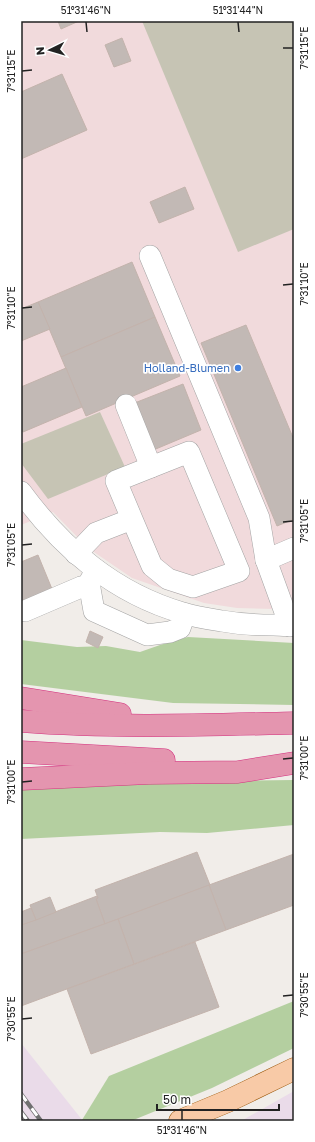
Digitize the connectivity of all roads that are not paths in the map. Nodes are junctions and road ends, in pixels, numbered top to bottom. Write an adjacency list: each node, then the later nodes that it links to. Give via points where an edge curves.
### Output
1 (150, 256): 8 (street, via 259,518)
2 (126, 405): 3 (street)
3 (151, 467): 5 (street, via 116,481); 5 (street, via 189,452 239,571 193,587 168,579 152,566)
4 (24, 504): 7 (street)
5 (132, 519): 7 (street, via 96,534)
6 (294, 548): 8 (street)
7 (76, 554): 9 (street)
8 (266, 560): 12 (street)
9 (93, 578): 10 (street, via 81,587); 11 (street); 11 (street, via 94,611 147,635 180,628)
10 (25, 611)
11 (184, 614): 12 (street, via 237,623)
12 (292, 625)
13 (21, 698): 16 (highway)
14 (21, 721): 16 (highway)
15 (294, 723): 16 (highway)
16 (178, 726)
17 (21, 752): 18 (highway, via 168,760)
18 (294, 759)
19 (294, 763): 20 (highway, via 238,772)
20 (21, 779)
21 (294, 1069): 22 (main road)
22 (180, 1121)

